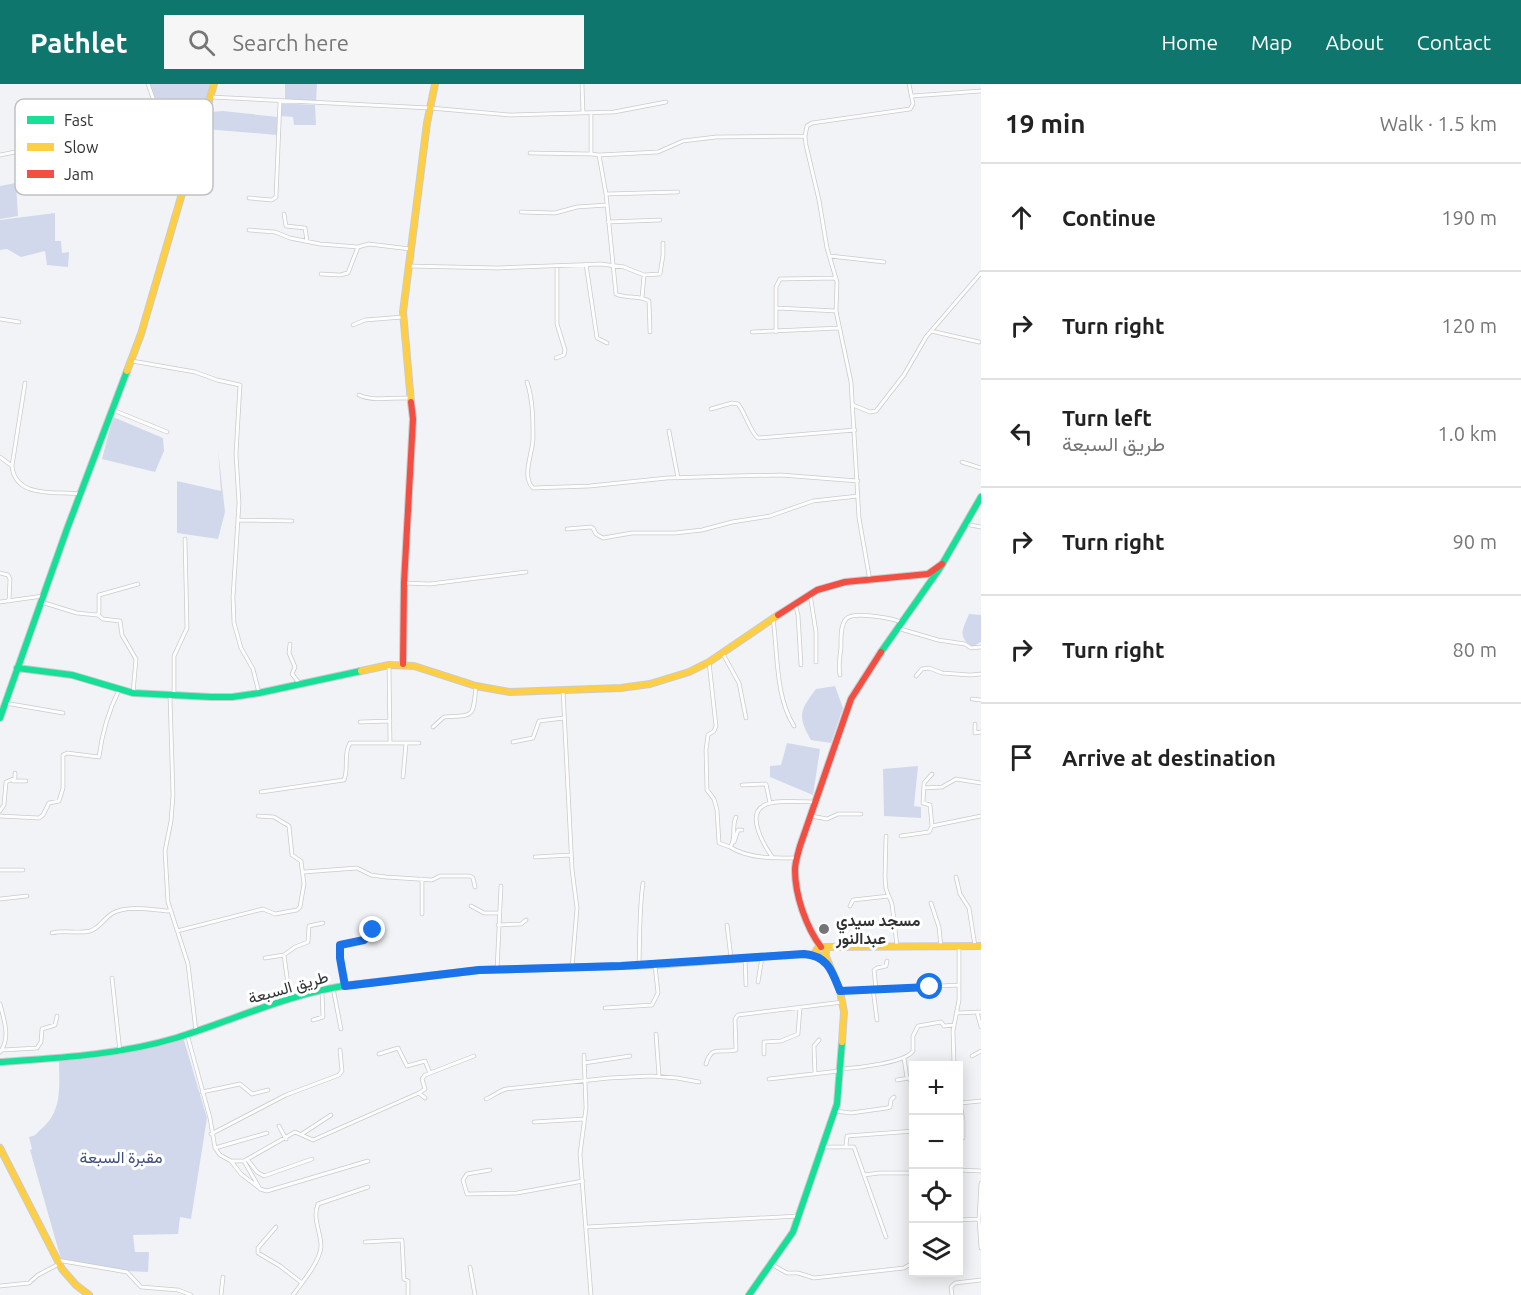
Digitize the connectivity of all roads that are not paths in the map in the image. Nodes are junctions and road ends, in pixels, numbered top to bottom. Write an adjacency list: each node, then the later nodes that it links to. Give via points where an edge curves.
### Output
1 (148, 84): 9 (street)
2 (214, 84): 8 (street)
3 (435, 84): 12 (street)
4 (582, 84): 13 (street)
5 (909, 84): 7 (street)
6 (981, 91): 7 (street)
7 (912, 96): 15 (street, via 910,109 812,123)
8 (211, 97): 10 (street)
9 (153, 99)
10 (280, 101): 12 (street); 24 (street, via 276,197)
11 (666, 102): 14 (street)
12 (430, 108): 13 (street, via 510,115); 34 (street)
13 (583, 113): 14 (street)
14 (591, 113): 19 (street)
15 (805, 136): 20 (street, via 716,137 682,141 658,152); 35 (street)
16 (15, 151): 18 (street)
17 (530, 153): 19 (street)
18 (0, 154)
19 (591, 154): 20 (street)
20 (600, 155): 22 (street)
21 (678, 192): 22 (street)
22 (606, 194): 25 (street)
23 (182, 195): 60 (street)
24 (249, 198)
25 (607, 205): 26 (street, via 555,213); 29 (street)
26 (521, 212)
27 (284, 214): 31 (street, via 286,226 305,228)
28 (660, 220): 29 (street)
29 (608, 222): 38 (street)
30 (249, 230): 31 (street)
31 (308, 241): 33 (street)
32 (663, 243): 43 (street, via 660,274)
33 (358, 247): 34 (street, via 369,244); 42 (street, via 348,273)
34 (410, 249): 39 (street)
35 (830, 256): 36 (street); 44 (street)
36 (884, 262)
37 (586, 264): 38 (street); 40 (street); 58 (street, via 597,338)
38 (612, 265): 43 (street); 45 (street, via 618,296)
39 (408, 266): 40 (street); 48 (street)
40 (556, 266): 59 (street, via 557,324 565,350 564,355)
41 (981, 273): 53 (street)
42 (321, 274)
43 (644, 275): 45 (street)
44 (836, 278): 46 (street, via 780,279 776,287); 47 (street)
45 (642, 298): 54 (street, via 650,303)
46 (777, 308): 47 (street); 56 (street)
47 (836, 311): 52 (street)
48 (404, 317): 51 (street, via 365,320); 64 (street)
49 (0, 319): 50 (street)
50 (20, 322)
51 (354, 325)
52 (839, 328): 56 (street); 65 (street)
53 (931, 331): 57 (street); 65 (street, via 876,411)
54 (650, 332)
55 (752, 332): 56 (street)
56 (776, 332)
57 (979, 342)
58 (607, 343)
59 (556, 358)
60 (132, 361): 67 (street); 80 (street, via 240,384)
61 (527, 382): 75 (street, via 532,400 533,443 528,482 532,489)
62 (25, 383): 73 (street)
63 (359, 395): 64 (street, via 372,399)
64 (412, 398): 90 (street)
65 (853, 405): 68 (street)
66 (711, 409): 68 (street, via 738,404 758,438)
67 (113, 410): 70 (street); 77 (street)
68 (855, 430): 76 (street)
69 (669, 431): 75 (street)
70 (167, 432)
71 (0, 458): 73 (street)
72 (962, 462): 74 (street)
73 (12, 466): 77 (street, via 12,475 34,491)
74 (981, 468)
75 (678, 478): 76 (street, via 781,475)
76 (858, 481): 78 (street)
77 (81, 494): 93 (street)
78 (858, 496): 84 (street, via 813,501 770,516 675,533 603,538 591,527); 89 (street)
79 (981, 496): 82 (street)
80 (238, 520): 81 (street); 117 (street, via 234,623)
81 (292, 521)
82 (965, 524): 83 (street); 86 (street)
83 (981, 527)
84 (567, 529)
85 (185, 539): 118 (street, via 187,628 174,656)
86 (942, 564): 89 (street, via 928,574); 99 (street)
87 (526, 572): 90 (street, via 449,582)
88 (0, 573): 94 (street, via 10,579)
89 (870, 580): 92 (street, via 839,584)
90 (404, 583): 105 (street)
91 (138, 584): 97 (street, via 102,593)
92 (810, 594): 96 (street); 104 (street)
93 (42, 599): 94 (street); 97 (street, via 69,611); 108 (street)
94 (9, 601): 95 (street)
95 (0, 602)
96 (795, 603): 98 (street); 107 (street)
97 (97, 615): 116 (street, via 120,621 122,635 136,659)
98 (773, 619): 102 (street); 129 (street, via 781,687)
99 (899, 625): 101 (street, via 938,640); 110 (street, via 866,616 847,618 838,662); 145 (street, via 851,699)
100 (290, 644): 112 (street, via 295,667 292,674)
101 (981, 647)
102 (723, 654): 103 (street); 125 (street, via 739,683)
103 (709, 662): 115 (street, via 650,684); 159 (street, via 716,726 708,735 706,790 714,798 717,810 719,843)
104 (816, 662)
105 (403, 664): 106 (street); 113 (street)
106 (389, 665): 112 (street); 126 (street)
107 (801, 665)
108 (17, 668): 114 (street, via 72,675); 121 (street)
109 (981, 674): 111 (street, via 942,673 929,668)
110 (840, 675)
111 (916, 676)
112 (300, 684): 117 (street)
113 (476, 686): 115 (street, via 510,692); 130 (street, via 470,715 444,717)
114 (119, 690): 116 (street); 149 (street, via 102,734 99,757 63,755 59,801 49,803 39,818)
115 (563, 690): 124 (street)
116 (134, 693): 118 (street)
117 (259, 693): 118 (street, via 232,697)
118 (172, 696): 178 (street, via 173,795 165,851)
119 (972, 699): 120 (street)
120 (981, 700)
121 (5, 703): 122 (street); 123 (street)
122 (63, 713)
123 (0, 718)
124 (564, 718): 132 (street, via 539,721 533,738); 160 (street)
125 (746, 718)
126 (390, 721): 127 (street); 133 (street)
127 (360, 722)
128 (975, 724): 131 (street, via 975,733)
129 (794, 726)
130 (433, 727)
131 (981, 732)
132 (513, 741)
133 (390, 742): 135 (street); 144 (street, via 350,743 344,780)
134 (419, 743): 135 (street)
135 (406, 744): 138 (street)
136 (15, 773): 139 (street)
137 (932, 774): 143 (street)
138 (403, 777)
139 (12, 780): 140 (street); 147 (street, via 6,782 5,802)
140 (26, 781)
141 (981, 783): 143 (street, via 956,779 942,787)
142 (742, 785): 146 (street, via 766,784)
143 (924, 788): 154 (street, via 923,803 930,805)
144 (261, 792)
145 (816, 802): 146 (street); 151 (street)
146 (770, 803): 162 (street, via 758,809 756,820 765,848)
147 (0, 811)
148 (861, 814): 151 (street, via 838,814 827,819)
149 (0, 816)
150 (258, 816): 166 (street, via 274,817 289,825 292,855 301,861)
151 (811, 816): 163 (street)
152 (981, 816): 154 (street)
153 (736, 817): 158 (street)
154 (932, 826): 157 (street, via 929,832)
155 (742, 830): 158 (street, via 738,830)
156 (886, 836): 173 (street, via 884,865)
157 (901, 836)
158 (734, 843): 159 (street)
159 (730, 847): 162 (street, via 748,855)
160 (571, 855): 161 (street); 201 (street, via 577,908)
161 (535, 857)
162 (773, 858): 163 (street)
163 (797, 858): 192 (street, via 796,887)
164 (0, 870): 165 (street)
165 (23, 870)
166 (304, 872): 168 (street, via 357,868 382,877); 186 (street, via 303,896 297,910 275,914 263,909)
167 (956, 877): 189 (street)
168 (422, 879): 171 (street, via 472,877); 179 (street)
169 (643, 883): 200 (street)
170 (501, 886): 180 (street)
171 (475, 887)
172 (27, 896): 174 (street)
173 (889, 896): 177 (street, via 853,900); 188 (street)
174 (0, 899)
175 (931, 903): 190 (street)
176 (471, 906): 180 (street, via 484,913)
177 (850, 906)
178 (169, 911): 186 (street); 187 (street, via 118,911 92,930)
179 (422, 914)
180 (499, 914): 184 (street)
181 (526, 920): 184 (street, via 522,924)
182 (323, 923): 193 (street, via 309,927 309,942)
183 (381, 924): 207 (street, via 364,940 340,945)
184 (498, 925): 202 (street)
185 (727, 925): 196 (street)
186 (177, 931): 225 (street, via 188,964)
187 (52, 933)
188 (897, 946): 190 (street); 192 (street)
189 (978, 946): 191 (street)
190 (941, 947): 191 (street)
191 (958, 947): 206 (street)
192 (820, 952): 194 (street, طريق السبعة); 211 (street)
193 (284, 954): 195 (street); 212 (street)
194 (762, 957): 197 (street, طريق السبعة); 204 (street)
195 (265, 958)
196 (731, 958): 197 (street, طريق السبعة); 199 (street, طريق السبعة)
197 (745, 958): 205 (street)
198 (888, 961): 209 (street, via 886,966 874,970)
199 (655, 964): 200 (street, طريق السبعة); 216 (street, via 658,993 652,1005)
200 (639, 965): 201 (street, طريق السبعة)
201 (572, 968): 202 (street, طريق السبعة)
202 (497, 970): 207 (street, طريق السبعة)
203 (112, 978): 232 (street)
204 (758, 982)
205 (746, 985)
206 (959, 985): 209 (street); 218 (street)
207 (345, 986): 208 (street, طريق السبعة)
208 (333, 988): 210 (street, طريق السبعة); 224 (street)
209 (874, 989): 211 (street); 221 (street)
210 (322, 990): 212 (street, طريق السبعة); 220 (street, via 323,1017)
211 (840, 991): 213 (street)
212 (290, 999): 225 (street, طريق السبعة)
213 (843, 1002): 215 (street); 244 (street)
214 (0, 1004): 230 (street, via 6,1030)
215 (800, 1007): 234 (street, via 798,1035 780,1042 764,1042); 243 (street, via 737,1016 736,1050 713,1051)
216 (605, 1008)
217 (979, 1012): 218 (street); 223 (street)
218 (956, 1013): 222 (street)
219 (57, 1016): 230 (street, via 55,1025 42,1029 37,1047)
220 (313, 1020)
221 (877, 1020)
222 (954, 1025): 239 (street, via 944,1026 941,1022 918,1026 912,1053); 240 (street)
223 (981, 1027)
224 (341, 1029)
225 (196, 1031): 226 (street, طريق السبعة)
226 (187, 1034): 232 (street, طريق السبعة); 254 (street)
227 (656, 1034): 247 (street)
228 (819, 1040): 246 (street, via 814,1046)
229 (340, 1050): 267 (street, via 339,1075 286,1095)
230 (1, 1051)
231 (981, 1051): 238 (street)
232 (120, 1052): 241 (street, طريق السبعة)
233 (379, 1054): 245 (street, via 398,1048 407,1066 425,1061)
234 (765, 1054)
235 (584, 1055): 242 (street)
236 (474, 1056): 245 (street)
237 (630, 1056): 242 (street)
238 (972, 1056)
239 (904, 1058): 244 (street); 248 (street)
240 (954, 1061)
241 (0, 1062)
242 (584, 1063): 251 (street)
243 (706, 1064)
244 (841, 1070): 246 (street); 261 (street)
245 (430, 1073): 255 (street, via 422,1077 425,1089)
246 (815, 1074): 249 (street)
247 (659, 1076): 251 (street); 252 (street)
248 (907, 1078): 250 (street)
249 (769, 1079)
250 (897, 1080)
251 (586, 1082): 258 (street, via 506,1089); 263 (street)
252 (699, 1082)
253 (268, 1090): 254 (street, via 252,1094 244,1085 234,1084)
254 (202, 1092): 267 (street)
255 (419, 1093): 257 (street); 269 (street, via 316,1138)
256 (894, 1097): 261 (street, via 887,1108)
257 (425, 1098)
258 (486, 1099)
259 (981, 1101): 260 (street)
260 (963, 1102)
261 (835, 1111): 272 (street)
262 (331, 1115): 269 (street)
263 (584, 1119): 264 (street); 284 (street, via 580,1147)
264 (534, 1122)
265 (279, 1126): 270 (street)
266 (909, 1131): 271 (street, via 847,1136)
267 (211, 1134): 274 (street)
268 (267, 1134): 274 (street)
269 (302, 1134): 270 (street, via 295,1132)
270 (286, 1139): 276 (street)
271 (846, 1146): 272 (street); 283 (street, via 854,1148)
272 (822, 1147): 289 (street)
273 (0, 1148): 298 (street)
274 (215, 1148): 277 (street)
275 (312, 1159): 276 (street, via 264,1176)
276 (245, 1160): 277 (street); 287 (street)
277 (231, 1161): 287 (street, via 248,1182)
278 (368, 1161): 287 (street, via 272,1191)
279 (490, 1170): 284 (street, via 464,1177 467,1194 517,1193)
280 (963, 1170): 281 (street)
281 (981, 1171)
282 (909, 1173): 283 (street)
283 (863, 1175): 294 (street)
284 (584, 1180): 293 (street)
285 (981, 1183): 288 (street)
286 (368, 1186): 304 (street, via 318,1204 321,1248)
287 (259, 1188)
288 (980, 1208): 290 (street)
289 (799, 1216): 293 (street); 299 (street)
290 (979, 1219): 291 (street); 295 (street)
291 (963, 1220)
292 (276, 1227): 304 (street, via 258,1253)
293 (587, 1227): 312 (street)
294 (886, 1237)
295 (981, 1238): 297 (street)
296 (365, 1242): 310 (street, via 402,1240)
297 (981, 1248)
298 (58, 1262): 305 (street, via 29,1282); 306 (street); 307 (street, via 127,1272 141,1287 178,1290)
299 (771, 1264): 300 (street, via 787,1273 818,1278); 313 (street)
300 (909, 1265)
301 (470, 1266): 311 (street)
302 (223, 1277): 308 (street)
303 (981, 1280): 314 (street, via 955,1283)
304 (302, 1283): 309 (street)
305 (0, 1286)
306 (88, 1295)
307 (190, 1295)
308 (221, 1295)
309 (293, 1295)
310 (408, 1295)
311 (476, 1295)
312 (591, 1295)
313 (749, 1295)
314 (952, 1295)

